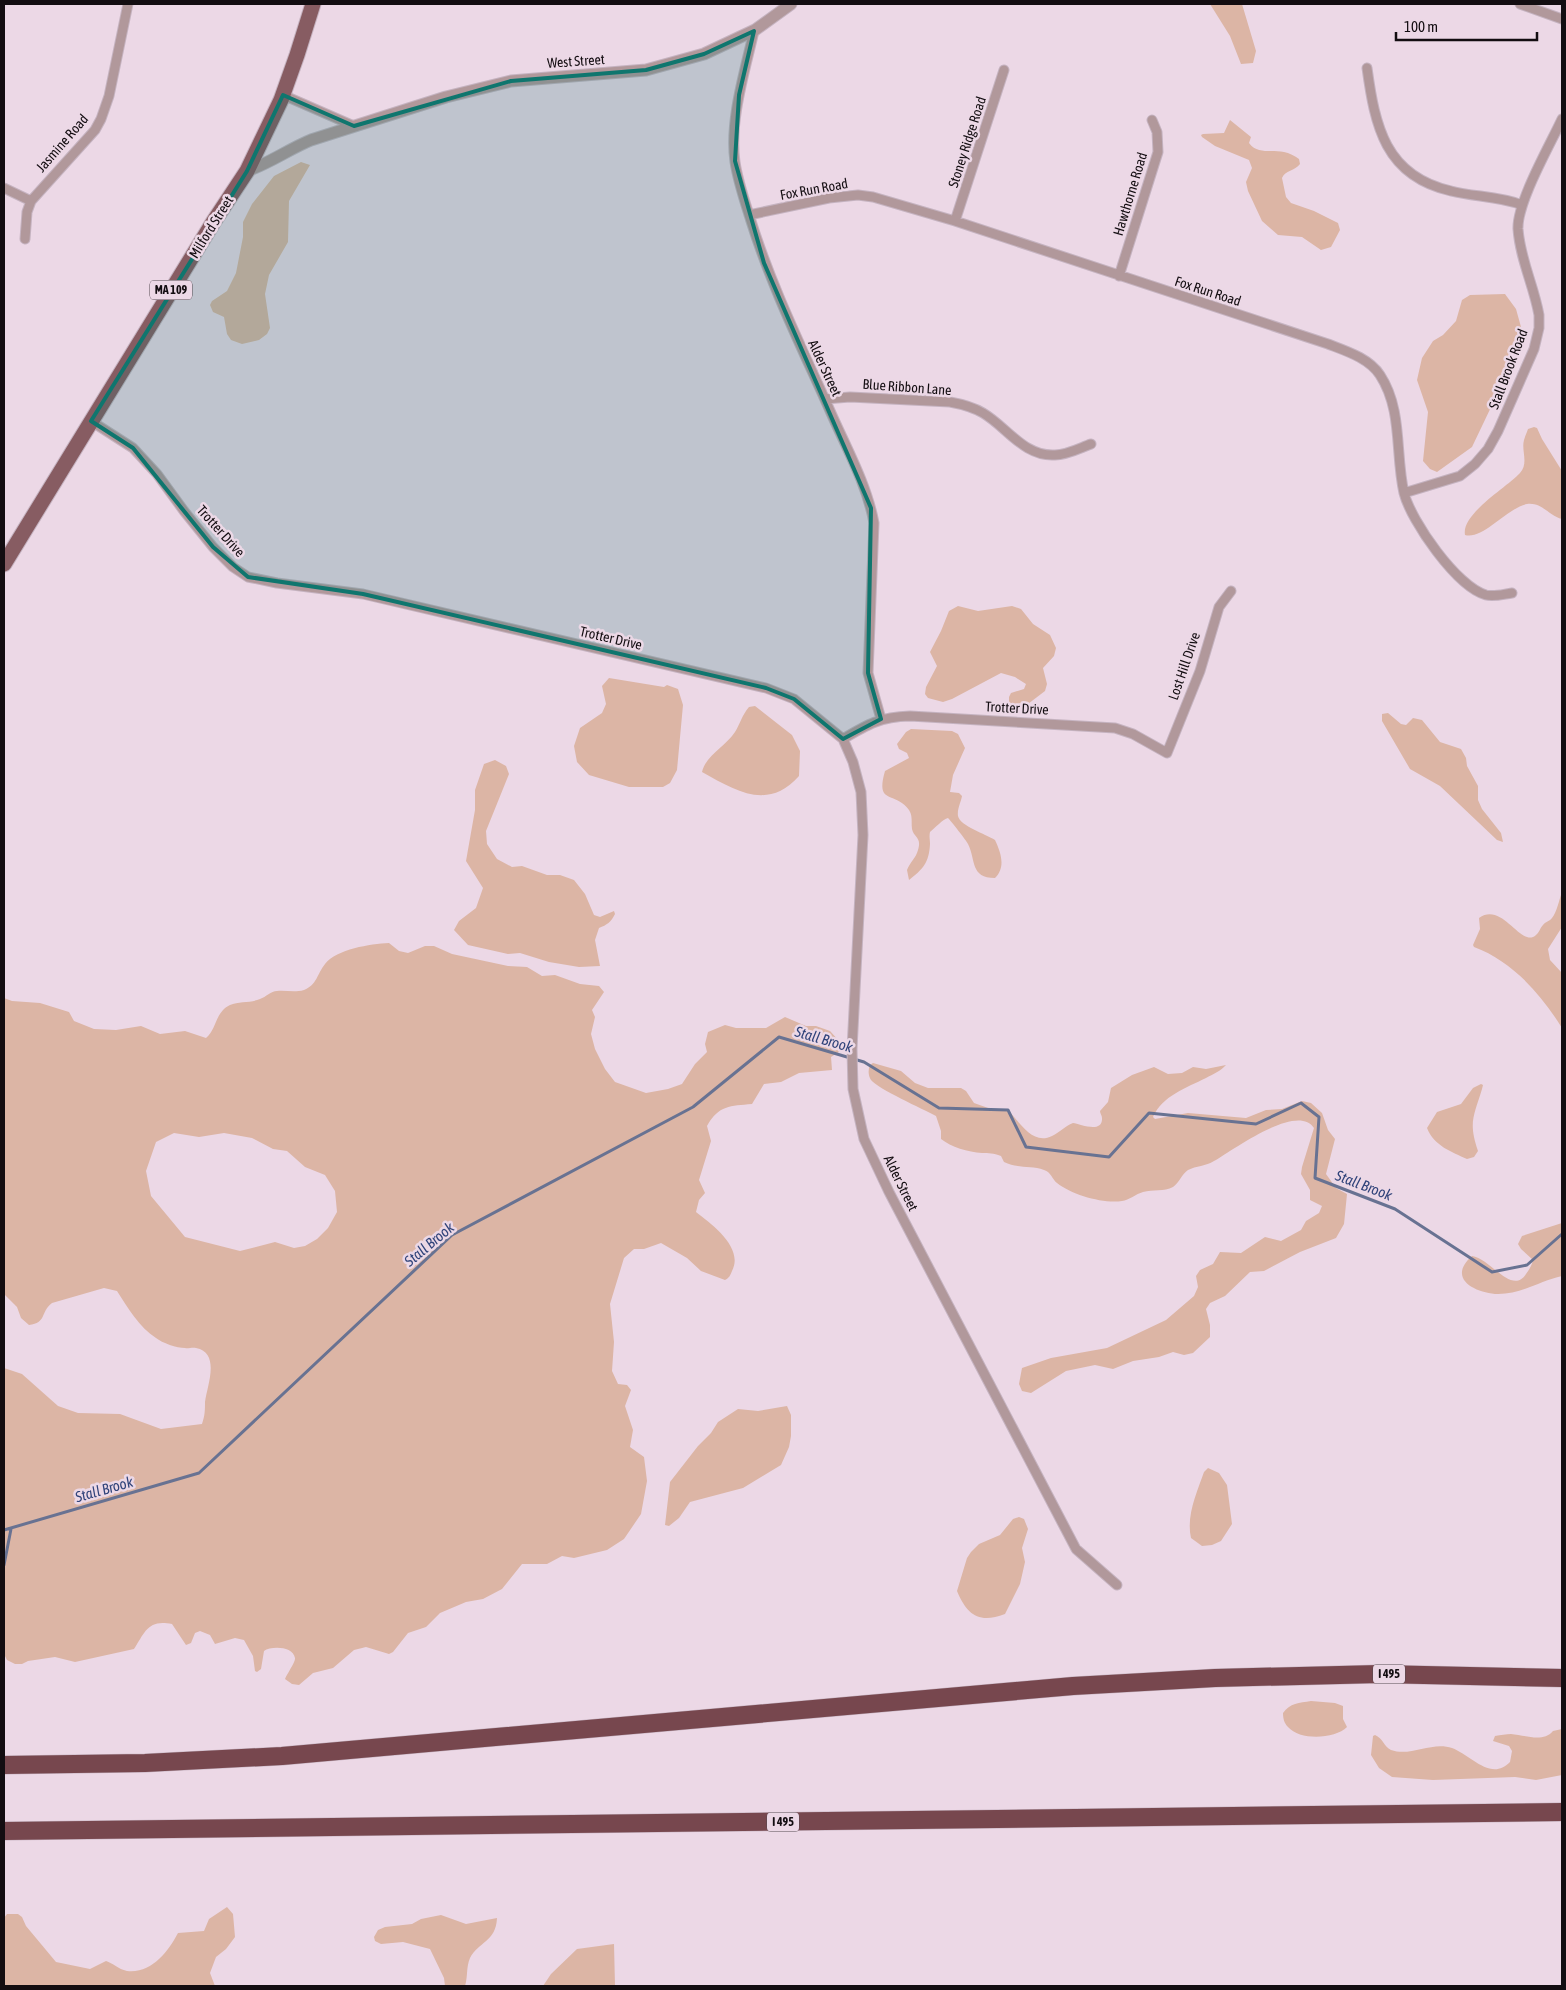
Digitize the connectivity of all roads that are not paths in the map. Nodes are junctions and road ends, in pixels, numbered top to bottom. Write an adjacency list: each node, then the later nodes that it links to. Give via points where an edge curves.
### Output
1 (128, 4): 15 (street, Jasmine Road, via 101,120)
2 (313, 4): 9 (main road, Milford Street / MA 109)
3 (791, 4): 6 (street, West Street)
4 (1520, 4): 5 (street)
5 (1562, 19)
6 (754, 31): 12 (street, West Street, via 704,54 646,70 511,81 446,97); 17 (street, Alder Street, via 739,95 735,130 735,161)
7 (1367, 68): 16 (street, via 1379,130 1392,153 1411,173 1452,192)
8 (1004, 70): 18 (street, Stoney Ridge Road)
9 (283, 95): 12 (street); 13 (main road, Milford Street / MA 109)
10 (1562, 119): 16 (street, Stall Brook Road)
11 (1152, 120): 20 (street, Hawthorne Road, via 1157,132 1158,152)
12 (354, 126): 13 (street, West Street, via 294,146 265,165)
13 (247, 171): 22 (main road, Milford Street / MA 109)
14 (4, 188): 15 (street)
15 (31, 201): 19 (street, Jasmine Road)
16 (1522, 205): 24 (street, Stall Brook Road, via 1518,217 1519,241 1539,315 1534,349 1498,431 1475,464 1460,476)
17 (749, 215): 18 (street, Fox Run Road, via 858,195); 21 (street, Alder Street, via 764,262)
18 (955, 221): 20 (street, Fox Run Road)
19 (25, 239)
20 (1119, 276): 24 (street, Fox Run Road, via 1328,344 1368,363 1379,373 1391,399)
21 (825, 399): 23 (street, Blue Ribbon Lane, via 850,397 961,404 984,413 1018,442 1042,454 1055,455); 28 (street, Alder Street, via 861,480 874,523 868,673)
22 (91, 421): 25 (main road, Milford Street / MA 109); 29 (street, Trotter Drive, via 133,448 214,547 233,567 248,576 363,594 766,688 794,699)
23 (1091, 444)
24 (1404, 493): 27 (street, Fox Run Road, via 1423,531 1442,559 1461,578 1485,594)
25 (4, 564)
26 (1231, 591): 30 (street, Lost Hill Drive, via 1219,607 1200,671)
27 (1512, 593)
28 (881, 719): 29 (street, Trotter Drive); 30 (street, Trotter Drive, via 910,716 1115,728)
29 (844, 739): 31 (street, Alder Street, via 861,792 863,835 852,1064 853,1089 864,1139 1076,1549)
30 (1167, 753)
31 (1116, 1585)
32 (1562, 1678): 33 (highway, I 495, via 1388,1674 1157,1681 282,1756)
33 (6, 1765)
34 (1562, 1812): 35 (highway, I 495)
35 (4, 1830)

